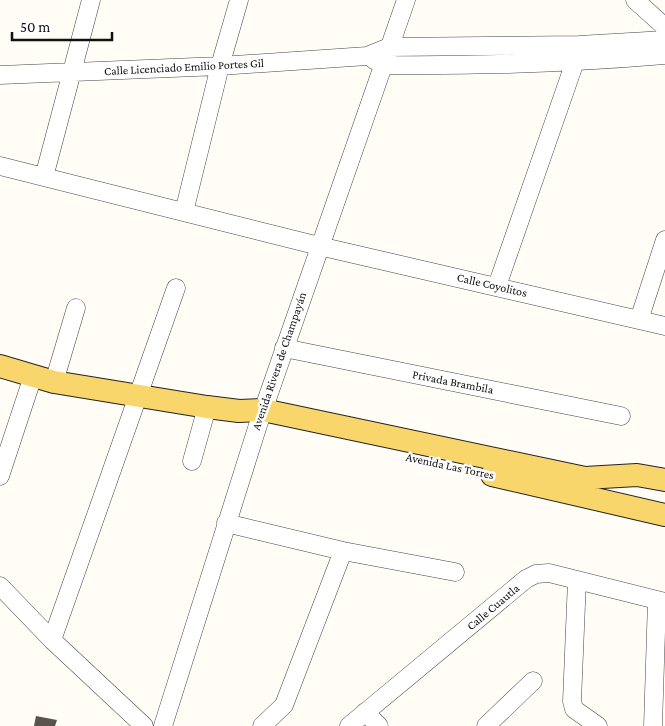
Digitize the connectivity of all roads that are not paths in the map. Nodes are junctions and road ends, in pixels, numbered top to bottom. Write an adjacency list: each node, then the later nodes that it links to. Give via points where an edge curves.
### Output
1 (91, 0): 14 (street)
2 (240, 0): 13 (street)
3 (406, 0): 8 (street, Avenida Rivera de Champayán)
4 (637, 0): 5 (street)
5 (665, 27)
6 (665, 40): 7 (street, Calle Licenciado Emilio Portes Gil)
7 (579, 45): 8 (street, Calle Licenciado Emilio Portes Gil); 11 (street)
8 (389, 47): 10 (street, Calle Licenciado Emilio Portes Gil); 12 (street, Avenida Rivera de Champayán)
9 (665, 55): 11 (street)
10 (367, 56): 12 (street); 13 (street, Calle Licenciado Emilio Portes Gil)
11 (576, 62): 12 (street); 21 (street)
12 (384, 65): 20 (street, Avenida Rivera de Champayán)
13 (220, 66): 14 (street, Calle Licenciado Emilio Portes Gil); 18 (street)
14 (72, 72): 15 (street, Calle Licenciado Emilio Portes Gil); 17 (street)
15 (0, 75)
16 (0, 166): 17 (street, Calle Coyolitos)
17 (44, 178): 18 (street, Calle Coyolitos)
18 (184, 212): 20 (street, Calle Coyolitos)
19 (665, 240): 24 (street)
20 (319, 246): 21 (street, Calle Coyolitos); 26 (street, Avenida Rivera de Champayán)
21 (496, 286): 24 (street, Calle Coyolitos)
22 (176, 288): 29 (street)
23 (76, 308): 28 (street)
24 (639, 320): 25 (street, Calle Coyolitos)
25 (665, 326)
26 (284, 348): 31 (street, Privada Brambila); 32 (street, Avenida Rivera de Champayán)
27 (0, 366): 28 (main road, Avenida Las Torres)
28 (44, 379): 29 (main road, Avenida Las Torres); 34 (street)
29 (138, 394): 30 (main road, Avenida Las Torres); 43 (street)
30 (207, 407): 32 (main road, Avenida Las Torres); 33 (street)
31 (622, 416)
32 (260, 417): 35 (main road, Avenida Las Torres, via 585,478 618,474); 36 (main road, Avenida Las Torres); 37 (street, Avenida Rivera de Champayán)
33 (192, 461)
34 (0, 476)
35 (665, 480)
36 (665, 515)
37 (226, 523): 38 (street); 48 (street, Avenida Rivera de Champayán)
38 (342, 550): 39 (street); 49 (street, via 284,705)
39 (455, 572)
40 (577, 580): 42 (street, Calle Cuautla); 45 (street, Calle Cuautla, via 549,573 536,574 526,580); 46 (street, via 572,701)
41 (0, 586): 43 (street)
42 (661, 601): 53 (street)
43 (52, 640): 47 (street)
44 (533, 681): 52 (street)
45 (365, 712): 50 (street, Calle Cuautla); 51 (street)
46 (584, 720)
47 (144, 726)
48 (163, 726)
49 (262, 726)
50 (349, 726)
51 (379, 726)
52 (486, 726)
53 (654, 726)

